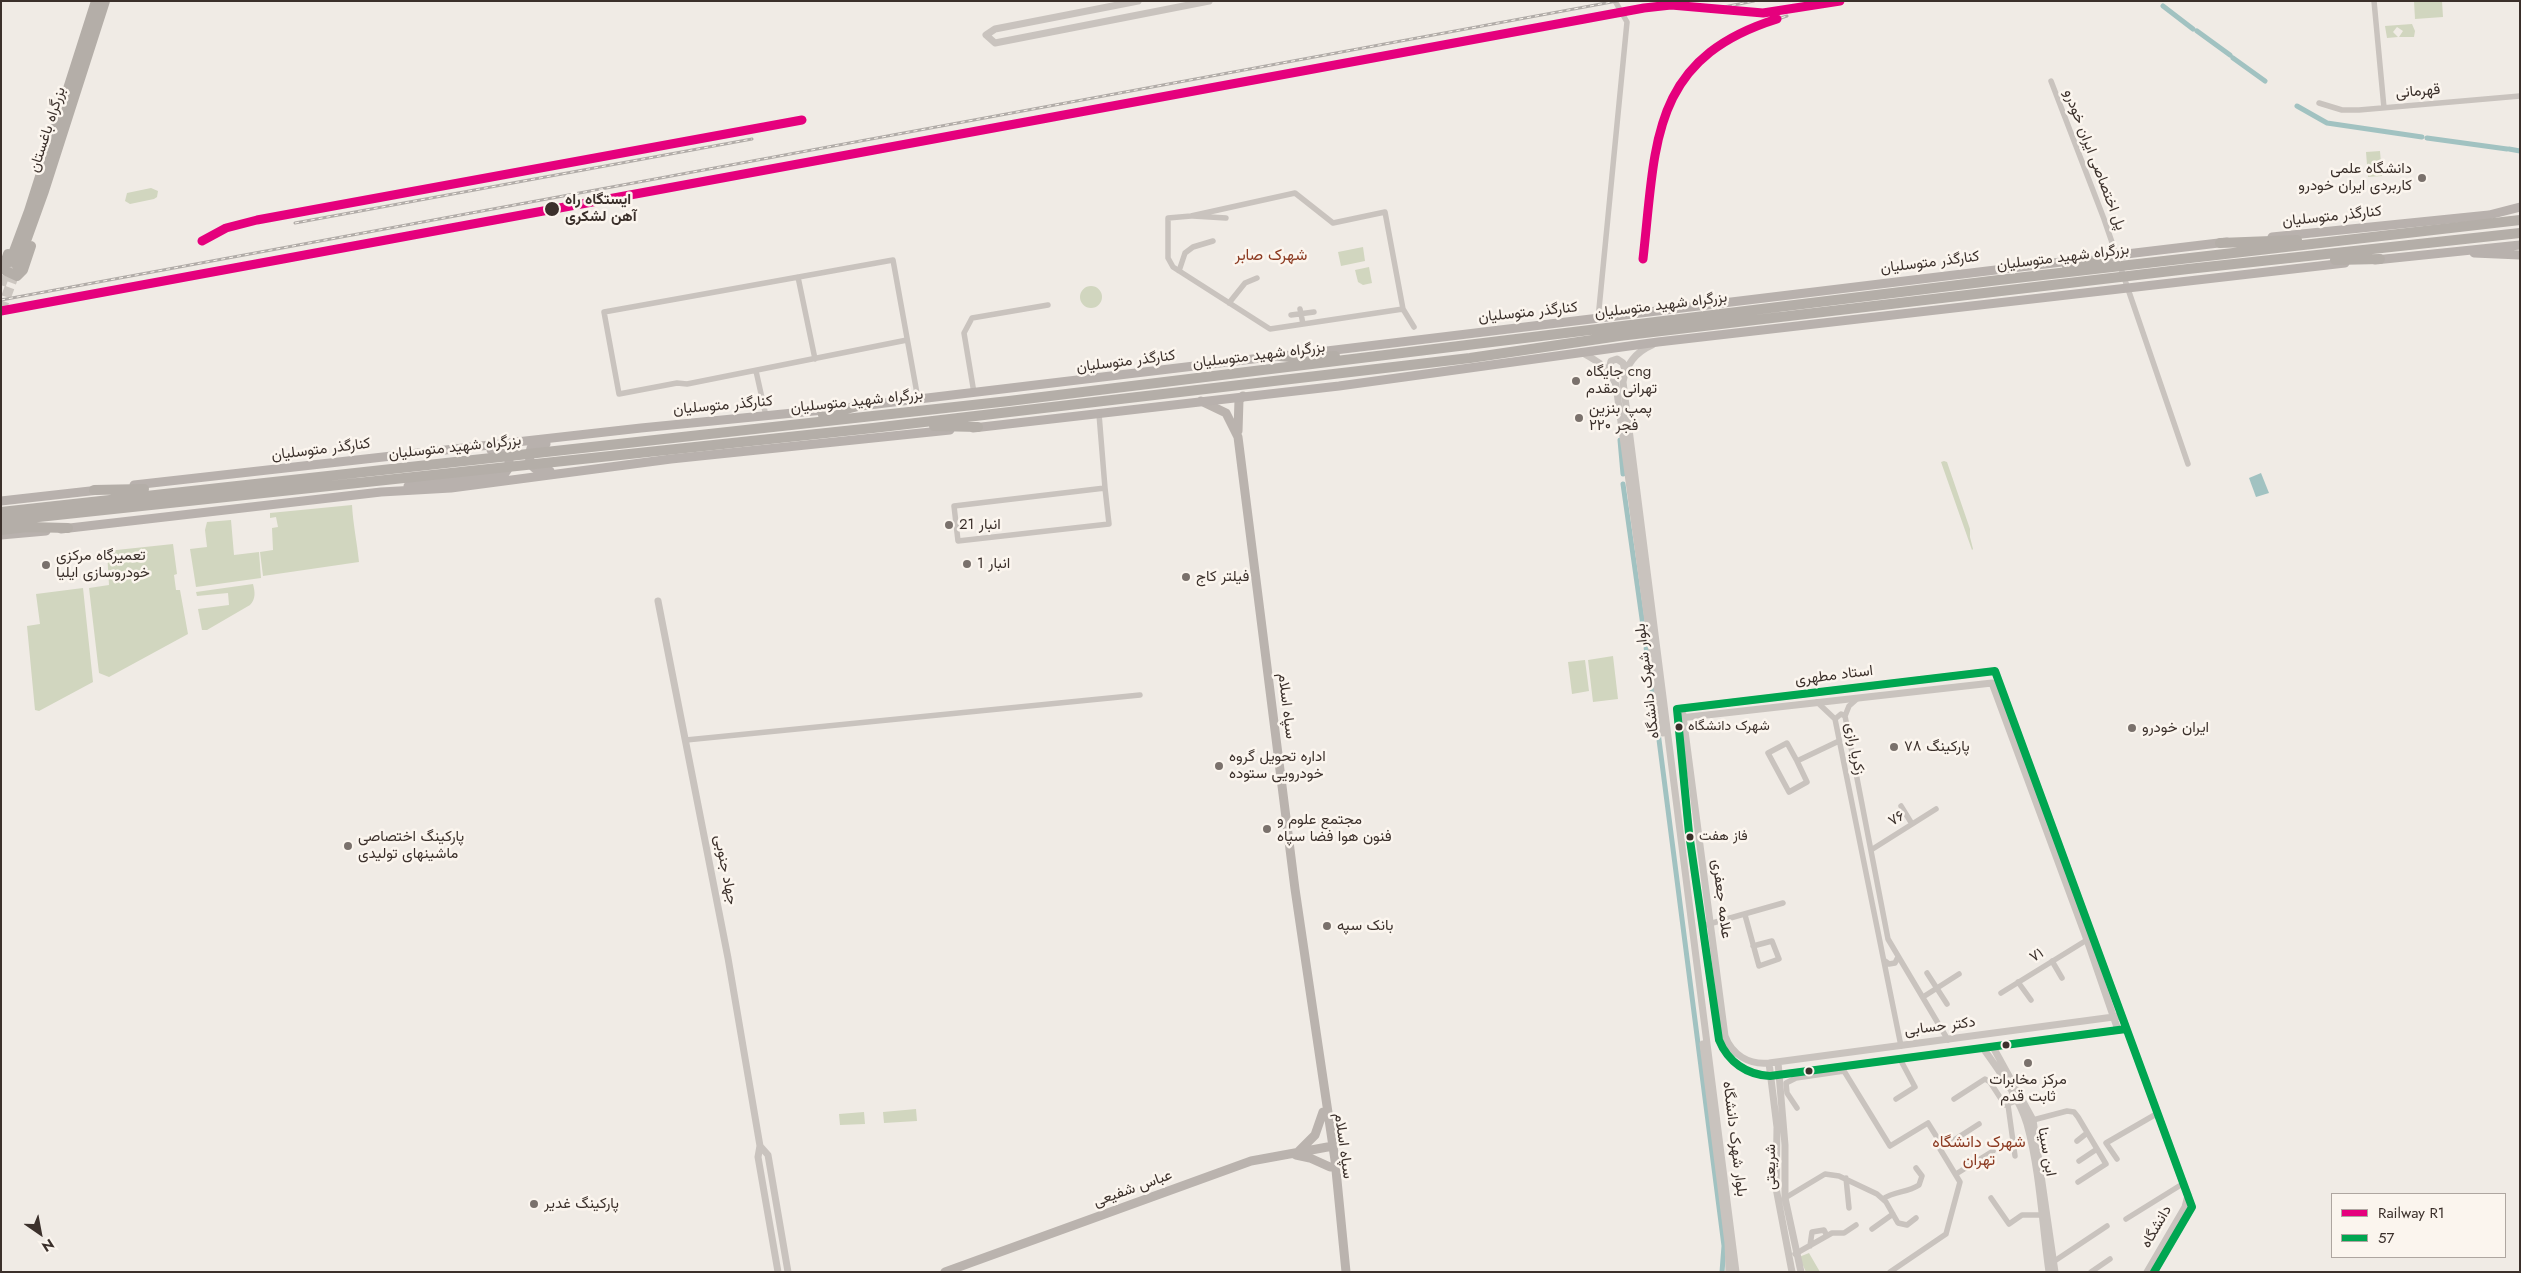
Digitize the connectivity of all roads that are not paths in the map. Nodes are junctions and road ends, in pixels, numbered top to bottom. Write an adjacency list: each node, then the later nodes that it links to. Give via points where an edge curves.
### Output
1 (96, 1): 13 (highway, بزرگراه باغستان)
2 (105, 1): 14 (highway, بزرگراه باغستان)
3 (1138, 1): 7 (street)
4 (1209, 1): 8 (street)
5 (1615, 1): 40 (street, via 1627,22)
6 (2374, 1): 12 (street)
7 (1121, 4): 8 (street); 8 (street, via 995,28 986,35 995,43)
8 (1124, 18)
9 (2051, 81): 67 (street, پل اختصاصی ایران خودرو, via 2104,219)
10 (2520, 96): 12 (street, قهرمانی)
11 (2319, 103): 12 (street, قهرمانی, via 2342,110)
12 (2384, 108)
13 (40, 171): 14 (highway, بزرگراه باغستان, via 13,264); 14 (highway, via 4,267 11,275 17,276 24,270 40,218)
14 (44, 192)
15 (2520, 207): 22 (main road, کنارگذر متوسلیان, via 2489,215)
16 (1191, 216): 17 (street); 29 (street, via 1168,218 1168,258); 36 (street, via 1295,193 1332,223 1385,212)
17 (1226, 218)
18 (2520, 220): 20 (highway, بزرگراه شهید متوسلیان)
19 (2520, 233): 28 (highway, بزرگراه شهید متوسلیان)
20 (2358, 240): 22 (highway, via 2323,238); 32 (highway, بزرگراه شهید متوسلیان)
21 (1213, 242): 29 (street, via 1185,253)
22 (2220, 243): 25 (main road, کنارگذر متوسلیان)
23 (2520, 245): 24 (main road)
24 (2448, 251): 26 (main road); 27 (main road)
25 (2125, 254): 32 (highway); 40 (main road, کنارگذر متوسلیان)
26 (2520, 255)
27 (2380, 259): 28 (highway); 43 (main road)
28 (2264, 262): 35 (highway, بزرگراه شهید متوسلیان)
29 (1179, 271): 33 (street)
30 (798, 277): 44 (street, via 893,260); 49 (street); 51 (street, via 604,312 619,394)
31 (1257, 278): 33 (street, via 1245,283)
32 (2000, 280): 47 (highway, بزرگراه شهید متوسلیان)
33 (1229, 303): 41 (street, via 1270,329)
34 (1048, 305): 53 (street, via 972,318 964,333)
35 (1867, 307): 43 (main road); 63 (highway, بزرگراه شهید متوسلیان, via 1620,336 1461,359)
36 (1403, 309): 41 (street); 42 (street)
37 (1300, 311): 38 (street); 39 (street); 41 (street)
38 (1314, 312)
39 (1291, 315)
40 (1598, 319): 48 (main road, کنارگذر متوسلیان)
41 (1303, 324)
42 (1414, 327)
43 (1744, 332): 45 (main road)
44 (907, 340): 49 (street); 55 (street)
45 (1658, 342): 46 (main road); 52 (street, via 1636,355)
46 (1580, 352): 50 (street); 54 (main road)
47 (1394, 355): 48 (highway); 61 (highway, بزرگراه شهید متوسلیان)
48 (1280, 356): 53 (main road, کنارگذر متوسلیان)
49 (815, 359): 51 (street)
50 (1609, 370): 52 (street, via 1611,361 1617,359 1623,363); 68 (street, بلوار شهرک دانشگاه, via 1616,385)
51 (756, 371): 59 (street)
52 (1624, 371): 68 (street, بلوار شهرک دانشگاه)
53 (974, 393): 55 (main road, کنارگذر متوسلیان)
54 (1243, 396): 56 (main road); 64 (main road, via 1238,400)
55 (918, 399): 57 (main road, کنارگذر متوسلیان)
56 (1201, 401): 58 (main road); 64 (main road, سپاه اسلام, via 1226,413)
57 (858, 406): 59 (main road, کنارگذر متوسلیان); 61 (highway)
58 (1099, 414): 62 (main road); 69 (street)
59 (766, 416): 60 (main road, کنارگذر متوسلیان)
60 (719, 420): 65 (main road, via 694,426 539,445 531,448 529,459 534,469 545,472); 66 (main road, کنارگذر متوسلیان)
61 (781, 424): 70 (highway, بزرگراه شهید متوسلیان, via 412,468)
62 (978, 427): 63 (highway); 65 (main road)
63 (873, 428): 75 (highway, بزرگراه شهید متوسلیان)
64 (1238, 437): 129 (main road, سپاه اسلام)
65 (665, 460): 72 (main road, via 451,488)
66 (338, 462): 71 (main road, کنارگذر متوسلیان); 72 (main road, via 389,461 500,449 510,460 503,475)
67 (2188, 464)
68 (1632, 477): 179 (street, بلوار شهرک دانشگاه, via 1724,1206); 180 (street, بلوار شهرک دانشگاه)
69 (1105, 488): 69 (street, via 1109,524 958,541 954,506)
70 (195, 489): 71 (highway); 74 (highway, بزرگراه شهید متوسلیان)
71 (94, 490): 73 (main road, کنارگذر متوسلیان)
72 (381, 492): 76 (main road)
73 (1, 501)
74 (1, 512)
75 (1, 521)
76 (68, 528): 77 (highway); 78 (main road)
77 (1, 530)
78 (1, 536)
79 (658, 601): 87 (street, جهاد جنوبی)
80 (1140, 695): 87 (street)
81 (1859, 697): 82 (street, استاد مطهری); 84 (street, via 1849,706); 92 (street, استاد مطهری, via 1989,682)
82 (1817, 702): 85 (street, استاد مطهری); 86 (street)
83 (1680, 708): 85 (street, علامه جعفری); 92 (street, استاد مطهری, via 1994,670)
84 (1845, 716): 86 (street, زکریا رازی, via 1841,714); 89 (street, زکریا رازی)
85 (1680, 718): 101 (street, علامه جعفری); 102 (street, علامه جعفری)
86 (1835, 719): 88 (street, زکریا رازی)
87 (686, 740): 141 (street, جهاد جنوبی)
88 (1839, 741): 90 (street, زکریا رازی); 91 (street)
89 (1852, 754): 90 (street); 96 (street, زکریا رازی)
90 (1843, 756): 97 (street, زکریا رازی)
91 (1797, 761): 91 (street, via 1807,782 1789,792 1768,753 1787,743)
92 (2035, 789): 103 (street)
93 (1901, 806): 95 (street)
94 (1936, 809): 95 (street, ۷۶)
95 (1912, 824): 98 (street, ۷۶)
96 (1869, 839): 97 (street); 98 (street, زکریا رازی)
97 (1861, 841): 106 (street, زکریا رازی)
98 (1871, 850): 105 (street, زکریا رازی, via 1888,939)
99 (1783, 903): 100 (street)
100 (1745, 915): 101 (street); 104 (street)
101 (1711, 925): 102 (street); 126 (street, علامه جعفری, via 1728,1044 1748,1062)
102 (1702, 926): 128 (street, علامه جعفری, via 1723,1050 1749,1073)
103 (2089, 938): 107 (street, ۷۱); 117 (street)
104 (1753, 946): 104 (street, via 1759,966 1779,959 1772,941)
105 (1898, 957): 106 (street, via 1895,963); 114 (street, زکریا رازی)
106 (1885, 961): 121 (street, زکریا رازی)
107 (2052, 961): 110 (street); 111 (street, ۷۱)
108 (1927, 973): 112 (street)
109 (1959, 974): 112 (street)
110 (2062, 978)
111 (2018, 982): 113 (street, ۷۱); 115 (street)
112 (1937, 988): 114 (street); 116 (street)
113 (2001, 993)
114 (1923, 997): 120 (street, زکریا رازی)
115 (2031, 1000)
116 (1947, 1004)
117 (2117, 1017): 118 (street); 119 (street); 120 (street, دکتر حسابی)
118 (2126, 1029): 119 (street, دکتر حسابی); 136 (street)
119 (2118, 1030): 122 (street, دکتر حسابی)
120 (1948, 1040): 121 (street, دکتر حسابی)
121 (1901, 1046): 125 (street, دکتر حسابی)
122 (1993, 1047): 123 (street, دکتر حسابی); 137 (street, ابن سینا)
123 (1983, 1048): 124 (street, دکتر حسابی); 132 (street, ابن سینا)
124 (1900, 1059): 127 (street, دکتر حسابی); 131 (street, via 1915,1087)
125 (1778, 1062): 126 (street, دکتر حسابی); 127 (street, شریعتی)
126 (1769, 1063): 128 (street, شریعتی)
127 (1779, 1075): 128 (street, دکتر حسابی); 157 (street, شریعتی, via 1785,1145)
128 (1770, 1076): 181 (street, شریعتی, via 1777,1127 1776,1188)
129 (1324, 1093): 135 (main road, سپاه اسلام); 143 (main road, سپاه اسلام)
130 (1954, 1099): 133 (street, via 1984,1079)
131 (1896, 1100)
132 (2016, 1101): 133 (street); 163 (street, ابن سینا, via 2027,1123)
133 (2008, 1105): 147 (street)
134 (1797, 1108): 142 (street, via 1787,1093 1786,1083 1796,1078 1844,1071 1890,1146 1928,1123)
135 (1323, 1112): 143 (main road, سپاه اسلام); 146 (main road, via 1315,1135)
136 (2158, 1113): 148 (street, via 2106,1143); 155 (street)
137 (2033, 1120): 139 (street, via 2074,1112); 173 (street, ابن سینا)
138 (1979, 1124): 142 (street)
139 (2087, 1133): 140 (street); 144 (street)
140 (2077, 1140)
141 (760, 1146): 174 (street, جهاد جنوبی, via 758,1157); 175 (street, جهاد جنوبی, via 768,1155)
142 (1943, 1147): 152 (street, via 1940,1149)
143 (1331, 1149): 146 (main road, عباس شفیعی); 150 (main road, سپاه اسلام); 160 (main road, سپاه اسلام)
144 (2097, 1149): 149 (street); 154 (street, via 2106,1164)
145 (1993, 1151): 152 (street)
146 (1296, 1154): 150 (main road); 176 (main road, عباس شفیعی, via 1252,1161); 177 (main road, عباس شفیعی, via 1252,1164)
147 (2014, 1156)
148 (2117, 1159)
149 (2078, 1161)
150 (1330, 1167): 160 (main road, سپاه اسلام)
151 (1916, 1168): 159 (street, via 1922,1176 1919,1185)
152 (1956, 1174): 183 (street, via 1960,1182 1946,1234)
153 (1846, 1178): 157 (street, via 1825,1174); 159 (street); 161 (street)
154 (2078, 1182)
155 (2184, 1183): 156 (street); 165 (street)
156 (2188, 1194): 187 (street, دانشگاه, via 2185,1207); 188 (street, دانشگاه, via 2192,1207)
157 (1784, 1198): 171 (street, شریعتی)
158 (1992, 1198): 163 (street, via 2009,1224 2022,1215)
159 (1882, 1199): 162 (street)
160 (1338, 1202): 178 (main road, سپاه اسلام)
161 (1849, 1208)
162 (1893, 1214): 164 (street, via 1898,1223 1907,1225); 168 (street)
163 (2042, 1215): 184 (street, ابن سینا)
164 (1916, 1218)
165 (2126, 1218)
166 (1856, 1225): 169 (street, via 1844,1233)
167 (2107, 1226): 173 (street)
168 (1872, 1229)
169 (1827, 1236): 170 (street); 170 (street, via 1824,1230 1812,1232)
170 (1810, 1246): 171 (street)
171 (1796, 1254): 182 (street, شریعتی)
172 (2110, 1258): 186 (street)
173 (2054, 1262): 185 (street, ابن سینا)
174 (778, 1272)
175 (788, 1272)
176 (945, 1272)
177 (957, 1272)
178 (1346, 1272)
179 (1729, 1272)
180 (1736, 1272)
181 (1792, 1272)
182 (1800, 1272)
183 (1890, 1272)
184 (2049, 1272)
185 (2055, 1272)
186 (2091, 1272)
187 (2147, 1272)
188 (2154, 1272)

